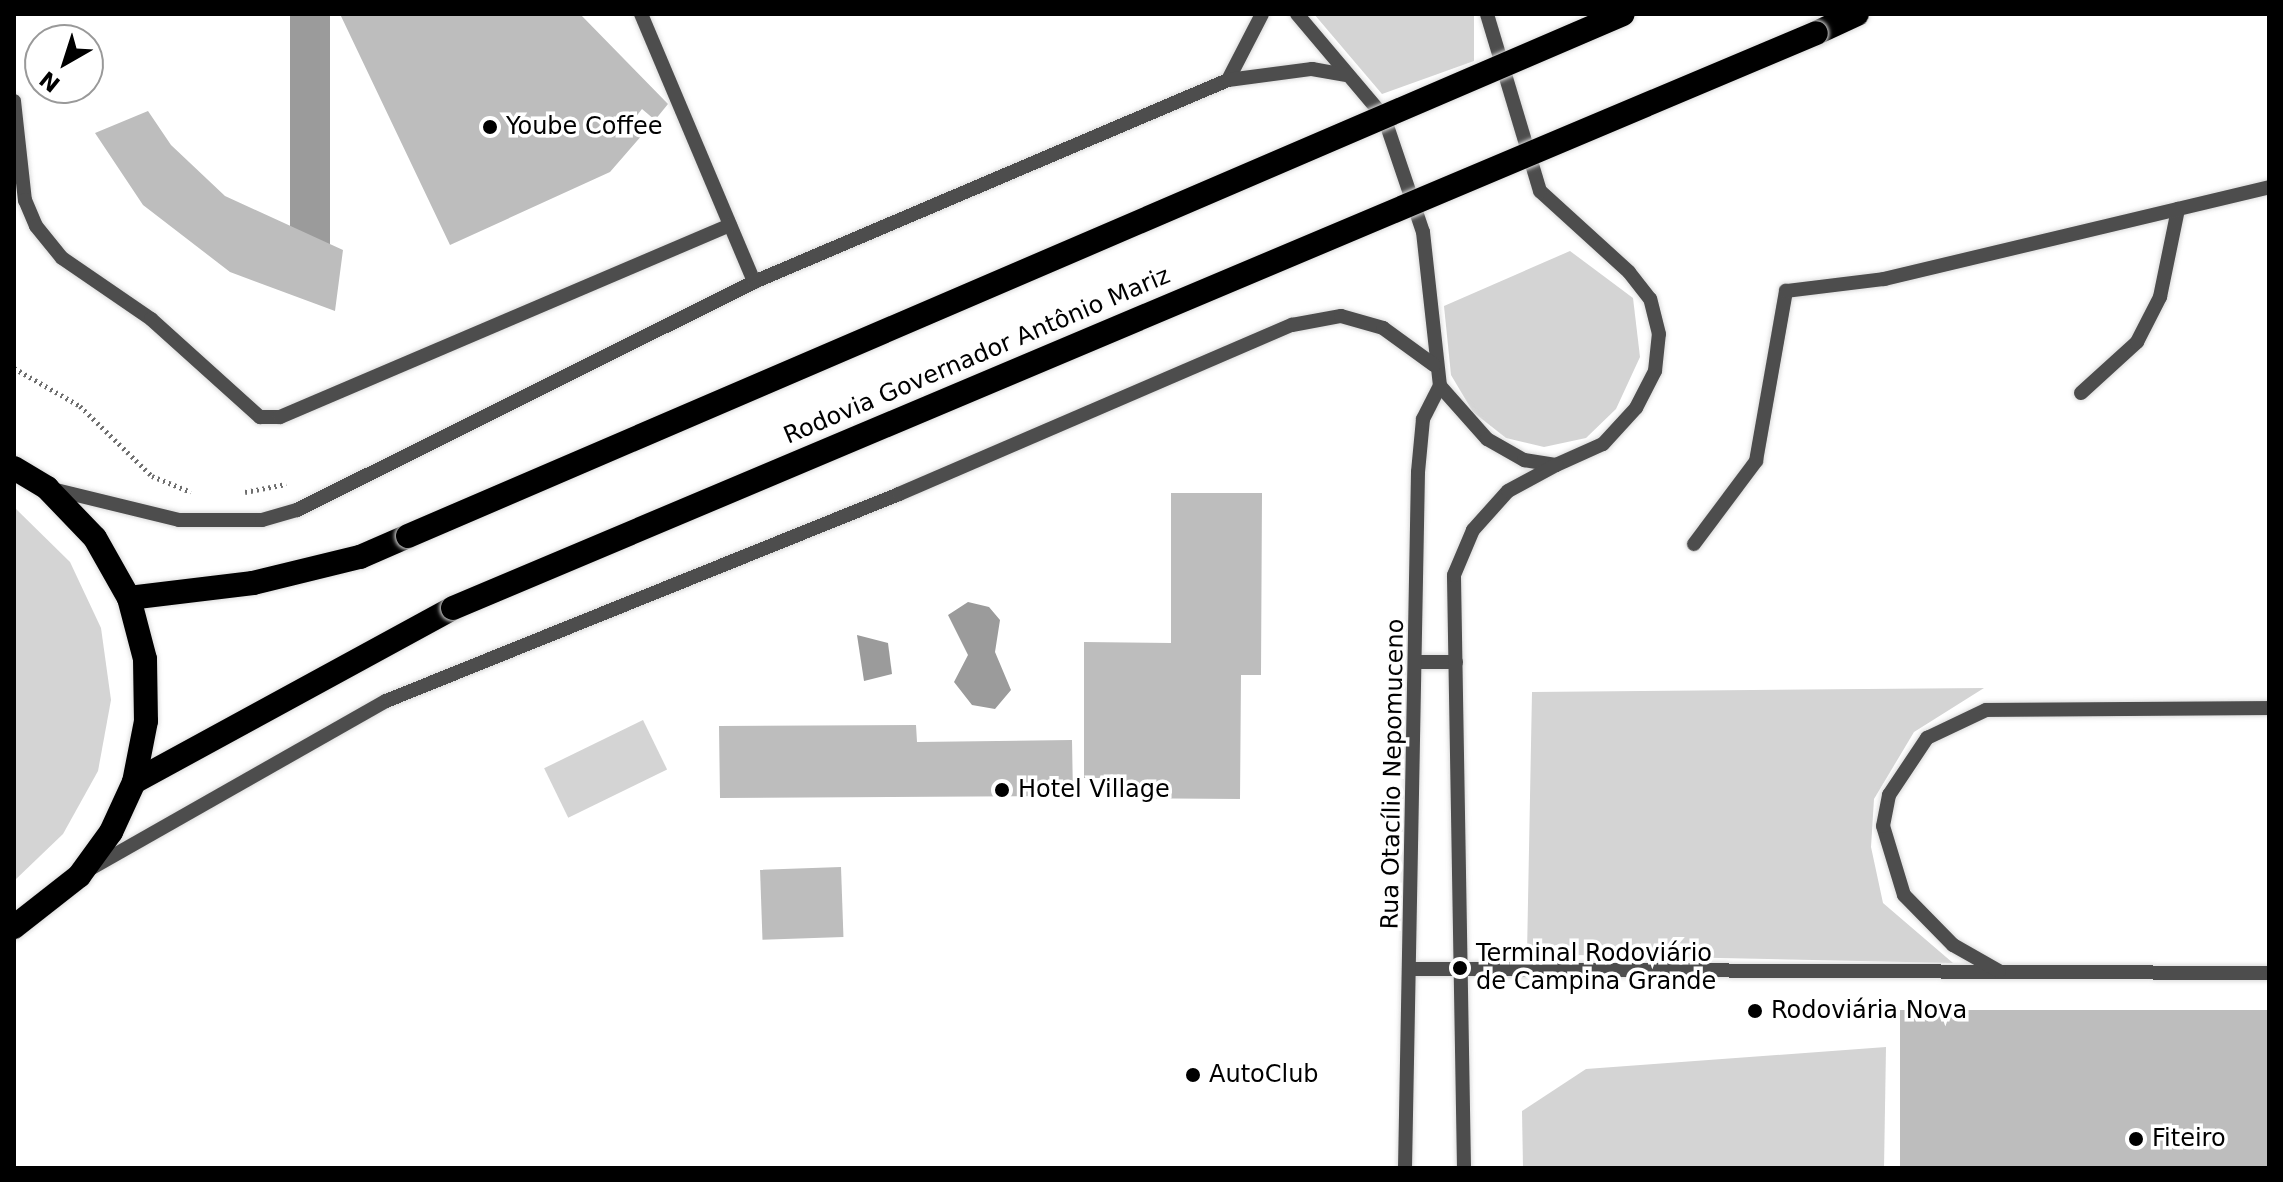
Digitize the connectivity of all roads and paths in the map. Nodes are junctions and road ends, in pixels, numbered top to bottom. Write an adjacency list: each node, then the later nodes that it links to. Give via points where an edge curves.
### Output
1 (641, 14): 12 (street)
2 (1262, 14): 8 (street)
3 (1297, 14): 7 (street)
4 (1487, 14): 18 (street, via 1540,191 1629,272 1650,299 1659,334 1655,371 1636,408 1603,444)
5 (1623, 14): 25 (highway, bridge, via 360,557 253,583)
6 (1857, 14): 29 (highway, Rodovia Governador Antônio Mariz, bridge, via 453,608)
7 (1346, 75): 8 (street, via 1312,69); 14 (street, via 1384,117 1423,232)
8 (1228, 80): 13 (street)
9 (14, 101): 12 (street, via 25,200 36,226 62,258 151,319 260,417 280,417)
10 (2269, 187): 11 (street)
11 (2178, 209): 17 (street, via 2160,297 2137,342); 24 (street, via 1884,279 1786,291 1756,461)
12 (730, 225): 13 (street)
13 (754, 282): 21 (street, via 297,510 262,520 179,520)
14 (1434, 365): 16 (street); 30 (street, via 1383,328 1341,316 1292,325 899,494 386,701)
15 (14, 368): 22 (path, via 80,406 152,476)
16 (1440, 386): 18 (street, via 1487,439 1524,460); 26 (street, Rua Otacílio Nepomuceno, via 1423,419 1418,472)
17 (2081, 393)
18 (1556, 465): 27 (street, via 1508,491 1473,530 1454,575)
19 (14, 468): 21 (highway)
20 (303, 480): 23 (path)
21 (47, 488): 25 (highway, via 95,538)
22 (204, 494)
23 (228, 494)
24 (1694, 544)
25 (129, 598): 29 (highway, via 145,659 146,721)
26 (1417, 662): 27 (street); 33 (street, Rua Otacílio Nepomuceno)
27 (1456, 662): 32 (street)
28 (2269, 708): 34 (street, via 1986,710 1927,738 1889,795 1883,826 1904,895 1953,945)
29 (134, 782): 30 (highway)
30 (79, 876): 31 (highway)
31 (14, 927)
32 (1460, 968): 33 (street); 34 (street); 37 (street)
33 (1410, 969): 36 (street, Rua Otacílio Nepomuceno)
34 (2001, 973): 35 (street)
35 (2269, 973)
36 (1405, 1168)
37 (1464, 1168)

